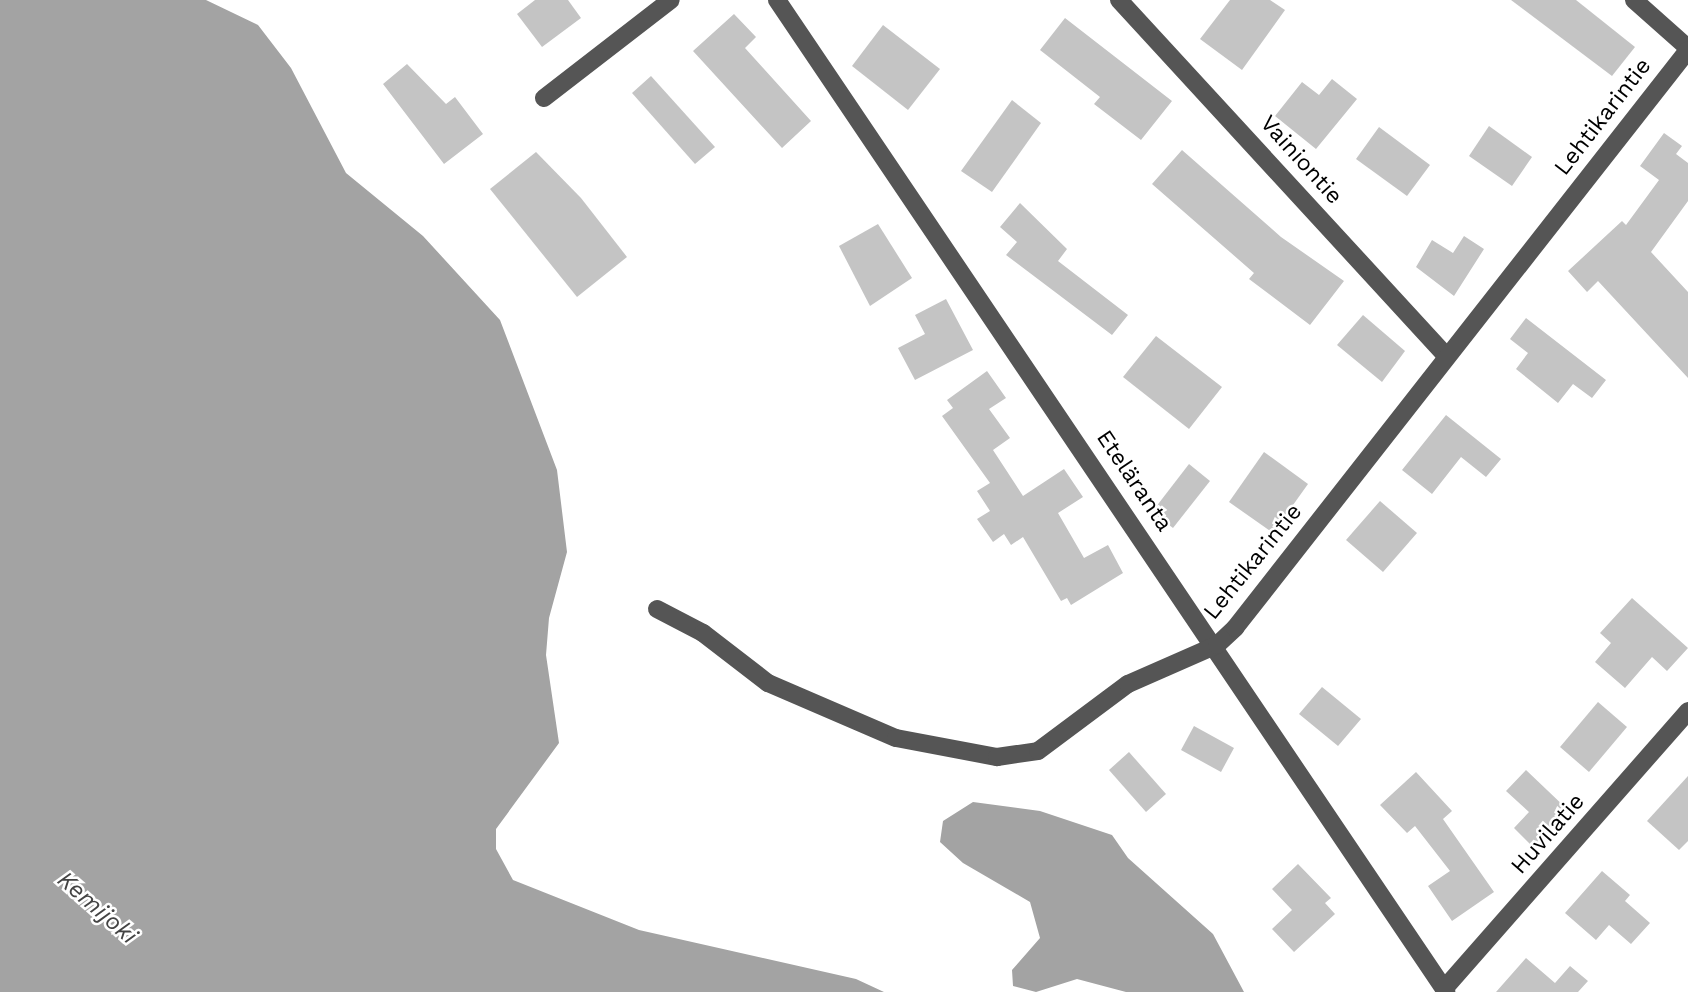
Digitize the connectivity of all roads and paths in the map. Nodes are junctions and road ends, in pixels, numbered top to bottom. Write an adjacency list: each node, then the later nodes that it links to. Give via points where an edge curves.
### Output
1 (671, 0): 6 (street)
2 (776, 0): 9 (street, Eteläranta)
3 (1119, 0): 7 (street, Vainiontie)
4 (1634, 0): 5 (street)
5 (1688, 49): 7 (street, Lehtikarintie)
6 (544, 98)
7 (1446, 355): 9 (street, Lehtikarintie)
8 (657, 609): 9 (street, Lehtikarintie, via 703,633 768,683 806,700 895,738 996,757 1038,751 1128,684)
9 (1217, 645): 11 (street, Eteläranta)
10 (1688, 711): 11 (street, Huvilatie)
11 (1445, 990)

